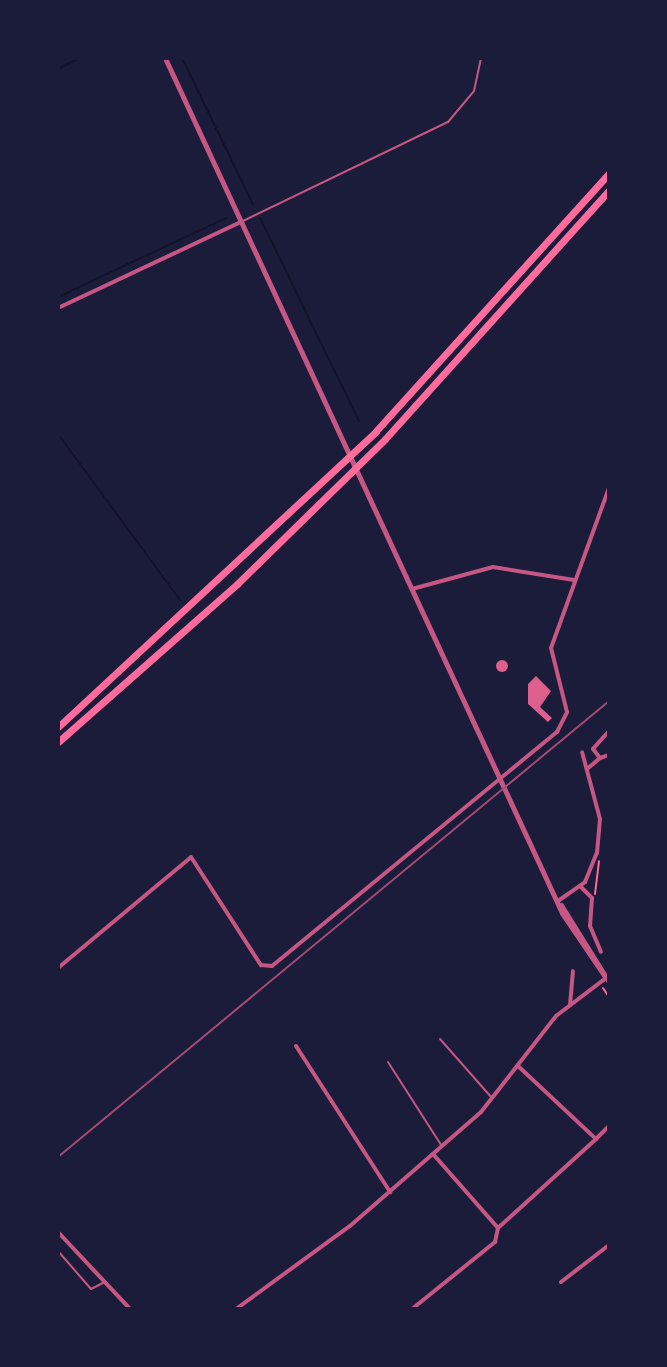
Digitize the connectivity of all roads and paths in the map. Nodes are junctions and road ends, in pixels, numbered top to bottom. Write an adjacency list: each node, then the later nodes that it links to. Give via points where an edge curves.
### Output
1 (165, 58): 5 (street)
2 (481, 58): 5 (lane, via 477,84 457,116)
3 (609, 173): 10 (highway, via 366,441)
4 (609, 190): 12 (highway, via 385,439 237,584)
5 (241, 222): 6 (street); 9 (street)
6 (58, 308)
7 (609, 488): 8 (street)
8 (574, 580): 9 (street, via 493,567); 22 (street, via 551,648 567,712 540,746 272,966 261,965 191,857)
9 (412, 589): 20 (street)
10 (58, 727)
11 (609, 731): 15 (street, via 593,747)
12 (58, 742)
13 (582, 752): 16 (street)
14 (609, 755): 15 (street)
15 (600, 758): 16 (street)
16 (587, 769): 17 (street, via 600,819)
17 (597, 853): 18 (street); 19 (path)
18 (580, 886): 19 (street); 20 (street)
19 (592, 898): 21 (street, via 590,926)
20 (558, 901): 24 (street)
21 (601, 952)
22 (58, 968)
23 (573, 971): 27 (street)
24 (606, 979): 25 (street)
25 (600, 983): 26 (path); 27 (street)
26 (609, 997)
27 (570, 1005): 31 (street)
28 (440, 1039): 32 (lane)
29 (296, 1046): 37 (street)
30 (388, 1062): 35 (lane)
31 (518, 1066): 32 (street); 34 (street)
32 (493, 1099): 35 (street)
33 (609, 1126): 34 (street)
34 (596, 1139): 38 (street)
35 (442, 1146): 36 (street)
36 (433, 1154): 37 (street); 38 (street)
37 (390, 1192): 45 (street)
38 (498, 1228): 46 (street, via 495,1242)
39 (58, 1232): 42 (street)
40 (609, 1245): 43 (street)
41 (58, 1251): 42 (lane, via 91,1289)
42 (106, 1282): 44 (street)
43 (561, 1282)
44 (130, 1309)
45 (236, 1309)
46 (412, 1309)

